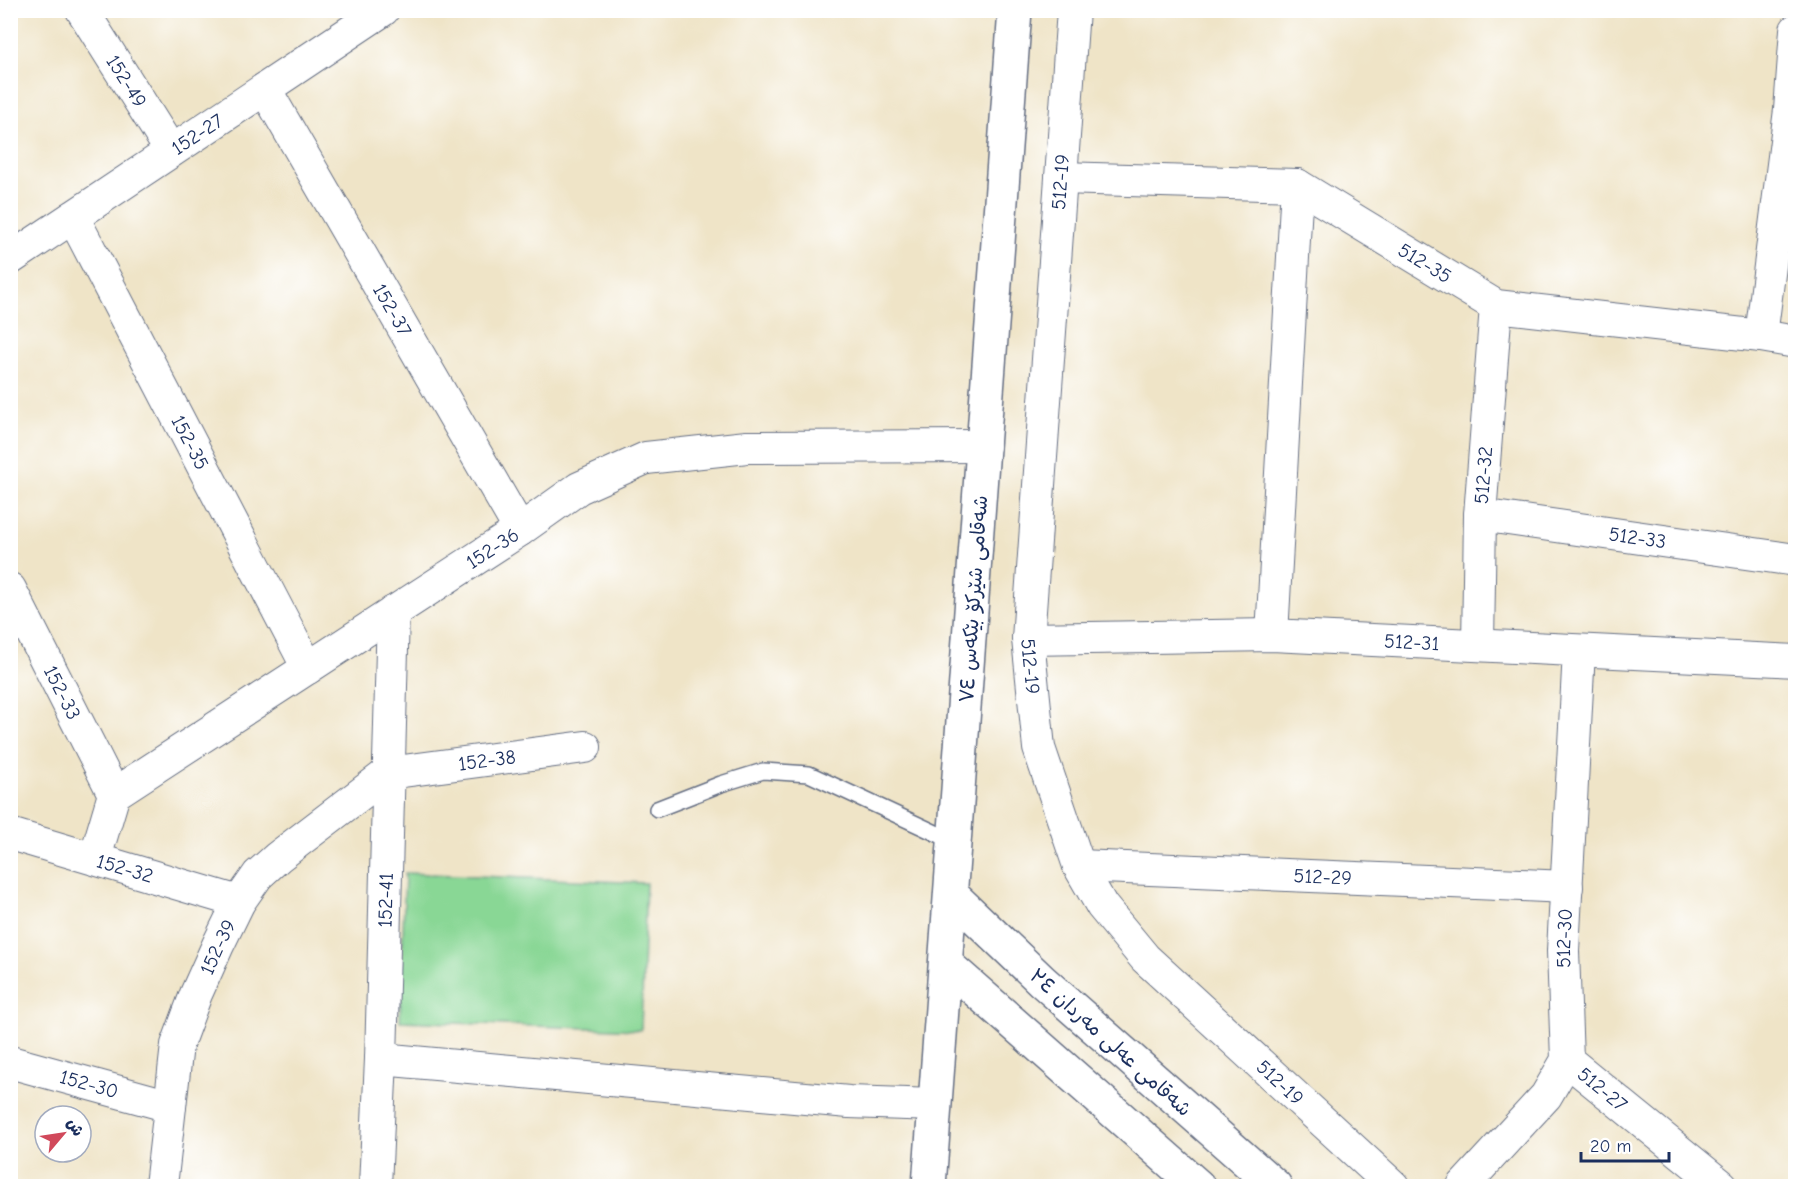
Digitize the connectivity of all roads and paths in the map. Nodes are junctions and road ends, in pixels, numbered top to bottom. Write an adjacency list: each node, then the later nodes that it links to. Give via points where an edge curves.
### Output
1 (82, 10): 8 (street, 152-49)
2 (383, 10): 6 (street, 152-27)
3 (1015, 10): 16 (main road, شەقامی شێرکۆ بێکەس ٧٤)
4 (1073, 10): 9 (street, 512-19)
5 (1796, 30): 7 (street)
6 (265, 89): 8 (street, 152-27); 18 (street, 152-37)
7 (1793, 110): 14 (street)
8 (171, 150): 11 (street, 152-27)
9 (1061, 178): 10 (street, 512-35); 23 (street, 512-19)
10 (1297, 185): 13 (street, 512-35); 22 (street)
11 (74, 217): 12 (street, 152-27); 27 (street, 152-35)
12 (10, 259)
13 (1496, 306): 14 (street, 512-35); 17 (street, 512-32)
14 (1761, 336): 15 (street, 512-35)
15 (1796, 342)
16 (984, 446): 18 (street, 152-36, via 747,447 646,458 579,488); 33 (main road, شەقامی شێرکۆ بێکەس ٧٤)
17 (1480, 515): 19 (street, 512-33); 24 (street, 512-32)
18 (520, 530): 21 (street, 152-36)
19 (1796, 560)
20 (14, 603): 30 (street, 152-33)
21 (393, 612): 27 (street, 152-36); 29 (street, 152-41)
22 (1272, 635): 23 (street, 512-31); 24 (street, 512-31)
23 (1028, 639): 35 (street, 512-19, via 1039,748)
24 (1478, 645): 25 (street, 512-31)
25 (1579, 651): 26 (street, 512-31); 36 (street, 512-30)
26 (1796, 661)
27 (308, 668): 30 (street, 152-36)
28 (585, 747): 29 (street, 152-38)
29 (388, 773): 38 (street, 152-39, via 258,875); 40 (street, 152-41)
30 (114, 794): 34 (street)
31 (657, 809): 33 (lane, via 763,771 809,774)
32 (10, 834): 34 (street, 152-32)
33 (955, 842): 37 (main road, شەقامی شێرکۆ بێکەس ٧٤)
34 (95, 858): 38 (street, 152-32)
35 (1079, 866): 36 (street, 512-29); 50 (street, 512-19, via 1102,906 1145,958)
36 (1567, 887): 41 (street, 512-30, via 1563,951)
37 (951, 894): 39 (main road, شەقامی شێرکۆ بێکەس ٧٤); 49 (main road, شەقامی عەلی مەردان ٣٤, via 1042,981)
38 (239, 902): 44 (street, 152-39, via 177,1045)
39 (946, 964): 43 (main road, شەقامی شێرکۆ بێکەس ٧٤); 48 (main road)
40 (381, 1059): 43 (street, via 849,1102); 46 (street, 152-41)
41 (1567, 1060): 51 (street, via 1546,1096); 52 (street, 512-27)
42 (10, 1062): 44 (street, 152-30)
43 (935, 1105): 47 (main road, شەقامی شێرکۆ بێکەس ٧٤)
44 (170, 1106): 45 (street, 152-39)
45 (161, 1186)
46 (375, 1186)
47 (929, 1186)
48 (1198, 1186)
49 (1275, 1186)
50 (1393, 1186)
51 (1463, 1186)
52 (1722, 1186)

